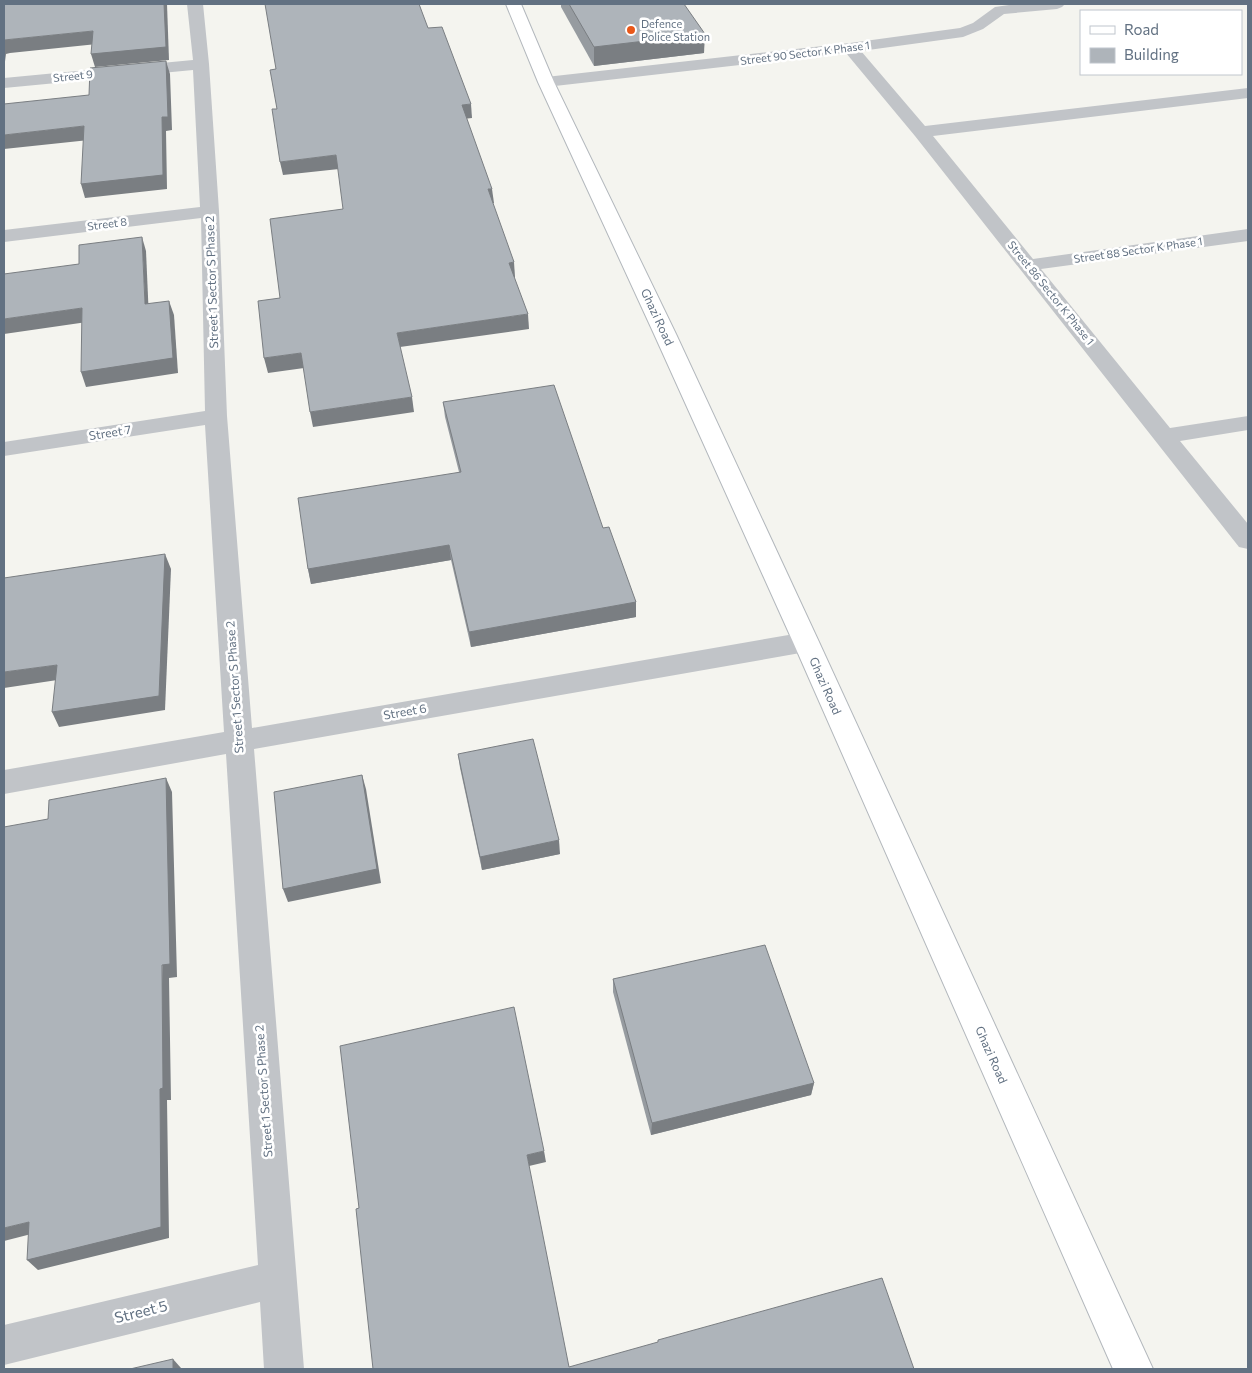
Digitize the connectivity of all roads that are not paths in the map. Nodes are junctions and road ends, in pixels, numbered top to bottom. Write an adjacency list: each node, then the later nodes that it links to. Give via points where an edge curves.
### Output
1 (195, 4): 6 (street, Street 1 Sector S Phase 2)
2 (513, 4): 7 (main road, Ghazi Road)
3 (1057, 4): 4 (street, Street 90 Sector K Phase 1)
4 (997, 7): 5 (street, Street 90 Sector K Phase 1, via 978,26 963,32)
5 (850, 48): 7 (street, Street 90 Sector K Phase 1); 10 (street, Street 86 Sector K Phase 1)
6 (201, 64): 8 (street, Street 9); 11 (street, Street 1 Sector S Phase 2)
7 (546, 82): 20 (main road, Ghazi Road)
8 (4, 83)
9 (1248, 93): 10 (street)
10 (921, 132): 14 (street, Street 86 Sector K Phase 1)
11 (210, 211): 13 (street, Street 8); 15 (street, Street 1 Sector S Phase 2)
12 (1248, 235): 14 (street, Street 88 Sector K Phase 1)
13 (4, 236)
14 (1028, 265): 17 (street, Street 86 Sector K Phase 1)
15 (216, 416): 18 (street, Street 7); 21 (street, Street 1 Sector S Phase 2)
16 (1248, 423): 17 (street)
17 (1165, 436): 19 (street, Street 86 Sector K Phase 1)
18 (4, 449)
19 (1248, 541)
20 (806, 642): 21 (street, Street 6); 26 (main road, Ghazi Road)
21 (239, 741): 22 (street, Street 6); 23 (street, Street 1 Sector S Phase 2)
22 (4, 782)
23 (277, 1279): 24 (street, Street 5); 25 (street, Street 1 Sector S Phase 2)
24 (4, 1345)
25 (284, 1369)
26 (1133, 1369)

